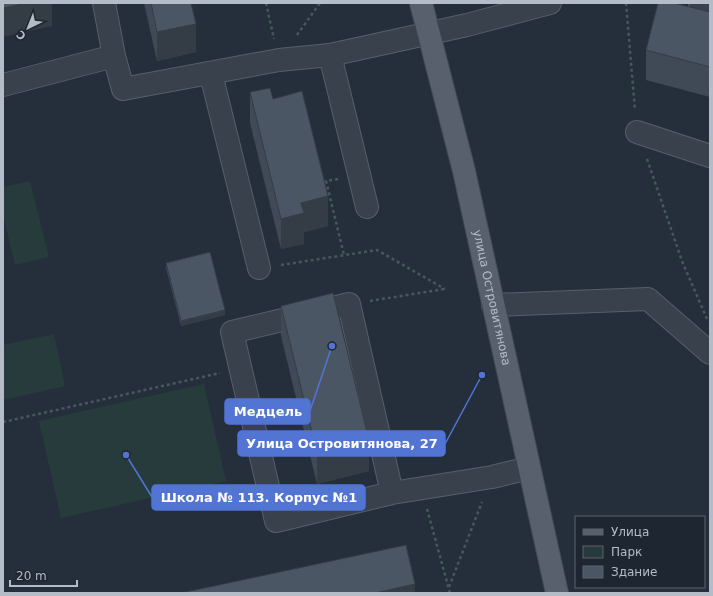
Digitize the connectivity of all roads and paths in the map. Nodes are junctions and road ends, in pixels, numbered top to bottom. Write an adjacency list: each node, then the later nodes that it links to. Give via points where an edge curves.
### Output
1 (104, 3): 11 (lane)
2 (266, 3): 12 (path)
3 (320, 3): 12 (path)
4 (421, 3): 9 (main road, улица Островитянова)
5 (550, 3): 9 (lane)
6 (626, 3): 15 (path)
7 (700, 3): 8 (lane)
8 (710, 6)
9 (430, 34): 10 (lane); 22 (main road, улица Островитянова, via 464,171)
10 (330, 54): 12 (lane); 17 (lane)
11 (114, 56): 13 (lane, via 122,89); 14 (lane)
12 (279, 60): 13 (lane)
13 (211, 74): 20 (lane)
14 (3, 85)
15 (637, 132): 16 (lane); 23 (path, via 682,261)
16 (710, 156)
17 (360, 175): 18 (lane); 19 (path, via 326,181)
18 (367, 207)
19 (344, 255): 20 (path); 21 (path, via 377,250 445,289)
20 (259, 268)
21 (397, 296)
22 (493, 305): 24 (lane, via 648,299); 27 (main road, улица Островитянова)
23 (710, 327)
24 (710, 353)
25 (240, 369): 26 (path); 29 (lane, via 276,521); 29 (lane, via 232,332 349,304)
26 (3, 422)
27 (528, 468): 28 (lane); 33 (main road, улица Островитянова)
28 (492, 477): 29 (lane); 31 (path)
29 (392, 493)
30 (428, 511): 31 (path)
31 (449, 587): 32 (path)
32 (450, 593)
33 (557, 593)

